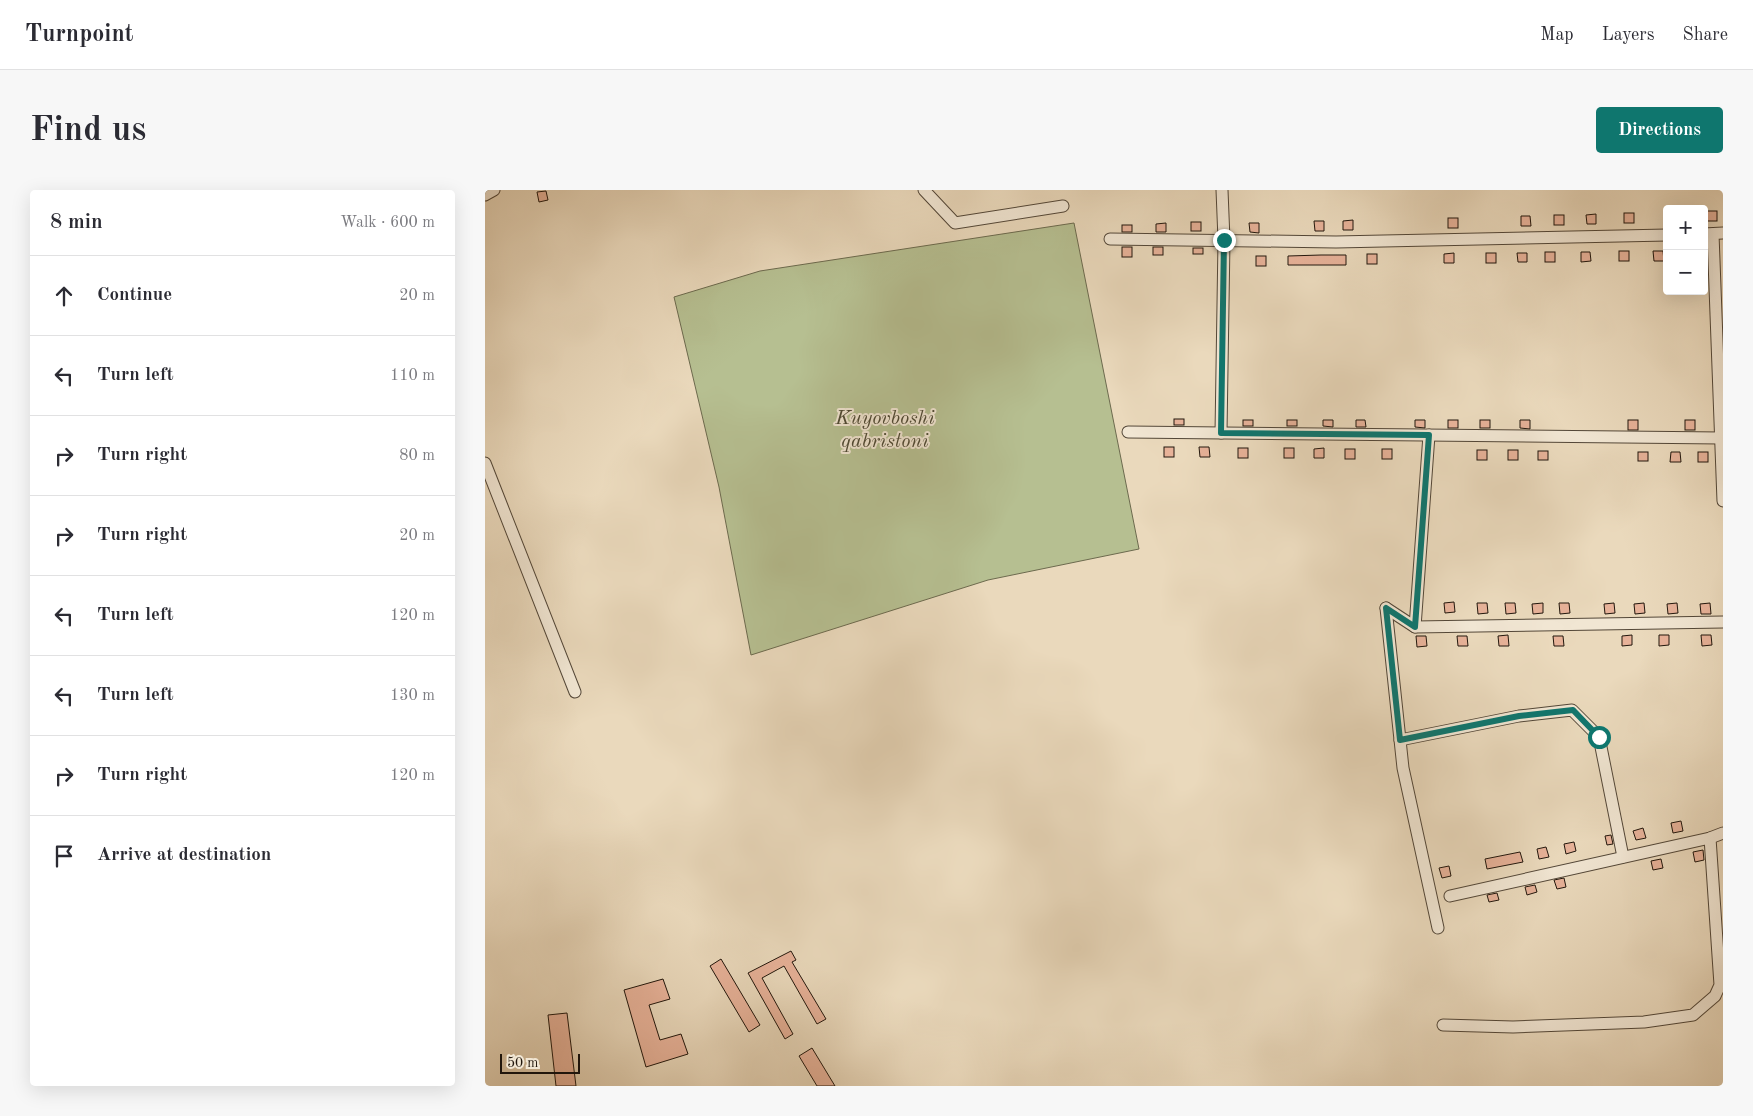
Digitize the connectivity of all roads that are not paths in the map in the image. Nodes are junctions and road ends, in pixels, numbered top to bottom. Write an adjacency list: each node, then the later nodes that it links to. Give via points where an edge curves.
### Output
1 (494, 190): 4 (street)
2 (924, 190): 5 (street, via 955,223)
3 (1221, 190): 9 (street)
4 (485, 195)
5 (1063, 206)
6 (1713, 234): 13 (street)
7 (1663, 235): 9 (street, via 1336,242)
8 (1110, 238): 9 (street)
9 (1224, 240): 11 (street)
10 (1128, 432): 11 (street)
11 (1221, 433): 12 (street)
12 (1429, 435): 13 (street); 18 (street)
13 (1721, 438): 15 (street)
14 (485, 463): 19 (street)
15 (1723, 480): 16 (street)
16 (1723, 501)
17 (1723, 622): 18 (street)
18 (1415, 627): 20 (street, via 1386,608)
19 (575, 692)
20 (1400, 740): 23 (street, via 1519,716 1573,710 1599,737); 25 (street, via 1403,768)
21 (1723, 833): 22 (street)
22 (1710, 838): 23 (street); 26 (street, via 1720,985 1715,996 1693,1015 1644,1022 1513,1027)
23 (1623, 858): 24 (street)
24 (1450, 896)
25 (1438, 928)
26 (1443, 1025)

